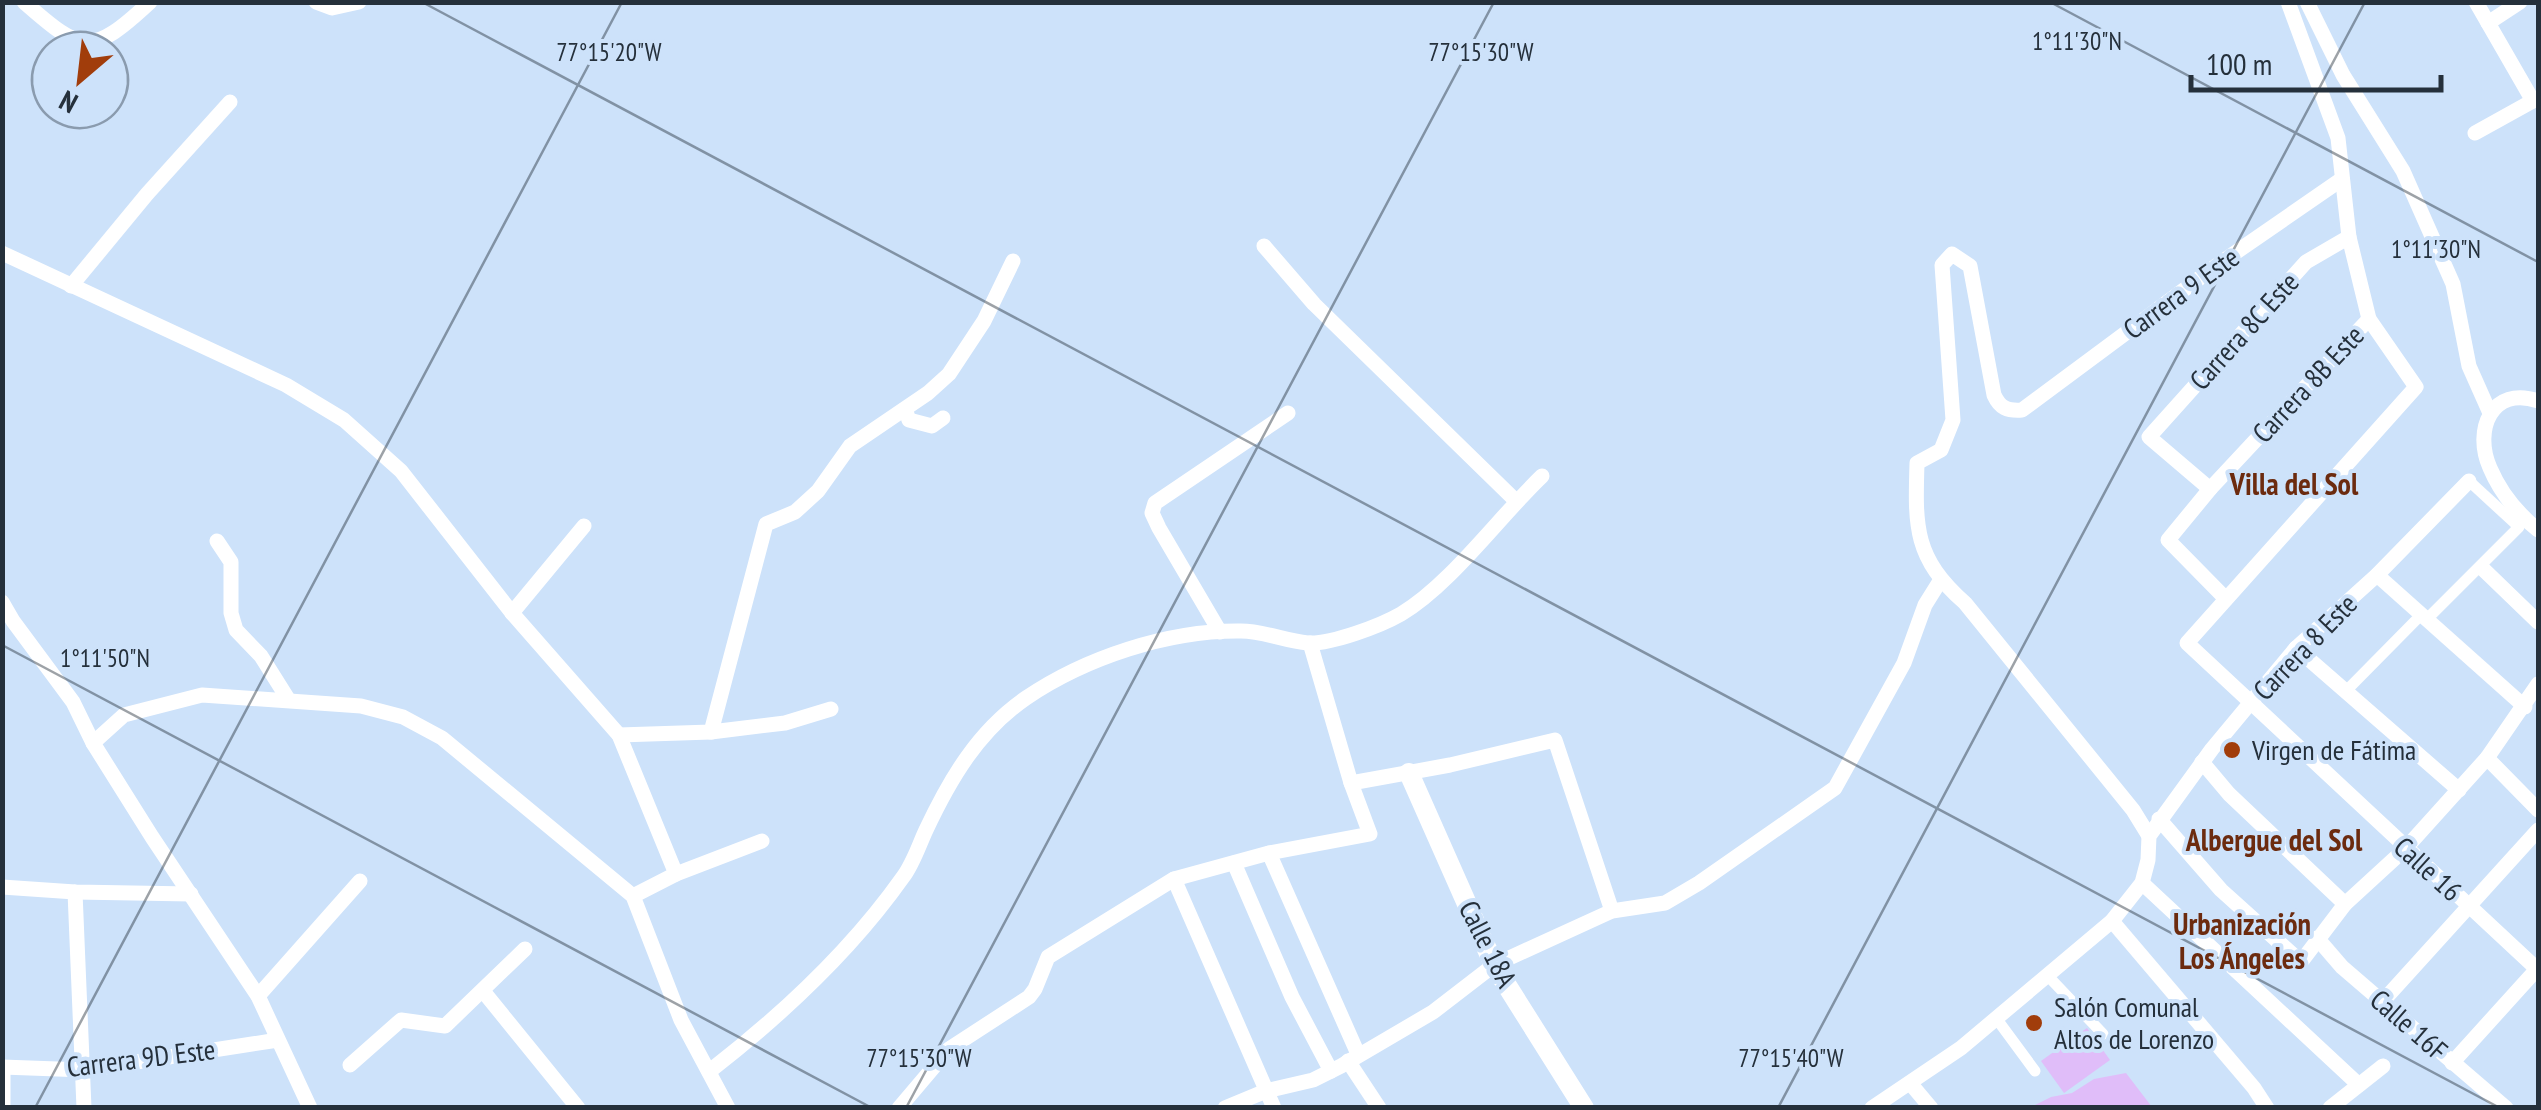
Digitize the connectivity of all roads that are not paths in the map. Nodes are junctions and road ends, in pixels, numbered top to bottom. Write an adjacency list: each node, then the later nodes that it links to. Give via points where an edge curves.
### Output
1 (24, 2): 2 (street, via 66,38 83,42 119,31)
2 (150, 2)
3 (316, 2): 4 (street, via 332,8)
4 (359, 2)
5 (2288, 2): 13 (street, via 2338,138)
6 (2308, 2): 22 (street, via 2343,75 2403,171 2453,284 2470,366)
7 (2476, 2): 9 (street)
8 (2520, 2): 9 (street)
9 (2488, 23): 10 (street)
10 (2536, 100): 12 (street)
11 (230, 102): 18 (street)
12 (2476, 133)
13 (2342, 179): 14 (street); 34 (street, Carrera 9 Este, via 2022,410 2009,411 1994,395 1970,266 1952,254 1942,265 1953,420 1941,450 1917,463 1922,544)
14 (2349, 236): 19 (street); 27 (street, Carrera 8C Este, via 2306,262 2149,437)
15 (1264, 246): 28 (street, via 1314,304)
16 (2, 254): 18 (street)
17 (1013, 261): 21 (street, via 949,374)
18 (71, 286): 37 (street, via 286,385 344,420 401,471)
19 (2370, 319): 27 (street, Carrera 8B Este); 35 (street, via 2416,387)
20 (2538, 400): 22 (street, via 2526,396)
21 (904, 410): 24 (street, via 924,426); 49 (street, via 850,446 795,512 766,524)
22 (2489, 411): 30 (street, via 2482,435 2488,466 2515,512)
23 (1288, 413): 40 (street, via 1155,503 1159,528)
24 (943, 418)
25 (1542, 476): 28 (street)
26 (2469, 481): 33 (street, Carrera 8 Este); 38 (street, via 2518,527)
27 (2210, 489): 35 (street, Carrera 8B Este, via 2168,540)
28 (1516, 501): 41 (street, via 1399,615)
29 (584, 526): 37 (street)
30 (2538, 530)
31 (217, 541): 45 (street, via 231,562 236,630)
32 (2482, 568): 39 (street)
33 (2376, 575): 38 (street); 42 (street, Carrera 8 Este)
34 (1940, 582): 60 (street, via 1965,603); 75 (street, via 1835,788 1665,903)
35 (2226, 599): 46 (street, Calle 16, via 2187,643)
36 (2, 602): 51 (street, via 73,702)
37 (512, 614): 50 (street)
38 (2424, 617): 44 (street); 47 (street)
39 (2538, 622)
40 (1220, 632): 41 (street); 94 (street, via 1120,652 1024,699 972,747 906,875 856,938 772,1023)
41 (1310, 643): 55 (street)
42 (2296, 648): 44 (street); 46 (street, Carrera 8 Este)
43 (2538, 684): 47 (street)
44 (2346, 691): 56 (street)
45 (288, 699): 51 (street, via 202,695 124,715); 72 (street, via 361,706 403,717 442,738)
46 (2250, 702): 53 (street, Carrera 8 Este); 62 (street, Calle 16)
47 (2525, 707): 52 (street)
48 (831, 709): 49 (street)
49 (711, 732): 50 (street)
50 (619, 735): 65 (street)
51 (93, 743): 71 (street)
52 (2487, 758): 56 (street); 57 (street)
53 (2202, 762): 58 (street, Carrera 8 Este); 73 (street)
54 (1408, 772): 55 (street); 75 (street, via 1554,740); 79 (street, Calle 18A)
55 (1350, 783): 63 (street, via 1370,834)
56 (2459, 790): 62 (street)
57 (2538, 810)
58 (2159, 819): 60 (street, Carrera 8 Este); 77 (street, via 2221,890 2301,962)
59 (2538, 830): 74 (street)
60 (2149, 836): 68 (street, Carrera 8 Este)
61 (762, 841): 65 (street)
62 (2405, 848): 73 (street); 74 (street, Calle 16)
63 (1269, 853): 64 (street); 88 (street)
64 (1234, 862): 66 (street); 95 (street)
65 (676, 874): 72 (street)
66 (1174, 880): 99 (street); 105 (street, via 1048,957 1029,997 949,1048)
67 (360, 881): 83 (street)
68 (2142, 883): 76 (street); 98 (street)
69 (2, 886): 70 (street)
70 (75, 892): 71 (street); 93 (street)
71 (191, 894): 83 (street)
72 (632, 896): 94 (street, via 681,1020)
73 (2346, 904): 77 (street)
74 (2468, 905): 80 (street, Calle 16); 84 (street)
75 (1612, 911): 79 (street)
76 (2112, 921): 81 (street); 112 (street)
77 (2317, 938): 84 (street, Calle 16F)
78 (524, 949): 82 (street)
79 (1494, 965): 88 (street, via 1434,1012); 109 (street, Calle 18A)
80 (2537, 967): 89 (street)
81 (2047, 975): 85 (street); 86 (street)
82 (484, 991): 90 (street, via 445,1026 401,1020); 103 (street)
83 (258, 996): 87 (street)
84 (2382, 1000): 89 (street, Calle 16F)
85 (1996, 1018): 96 (street); 97 (street)
86 (2103, 1034)
87 (278, 1040): 93 (street, Carrera 9D Este); 102 (street)
88 (1353, 1058): 95 (street); 108 (street)
89 (2452, 1063): 114 (street, Calle 16F)
90 (350, 1065)
91 (2383, 1066): 98 (street)
92 (3, 1067): 93 (street, Carrera 9D Este); 100 (street)
93 (84, 1070): 101 (street)
94 (711, 1070): 104 (street)
95 (1331, 1071): 99 (street)
96 (2035, 1071)
97 (1910, 1084): 110 (street); 111 (street)
98 (2359, 1085): 113 (street)
99 (1266, 1091): 106 (street); 107 (street)
100 (3, 1108)
101 (84, 1108)
102 (310, 1108)
103 (578, 1108)
104 (728, 1108)
105 (899, 1108)
106 (1225, 1108)
107 (1274, 1108)
108 (1379, 1108)
109 (1584, 1108)
110 (1872, 1108)
111 (1930, 1108)
112 (2267, 1108)
113 (2330, 1108)
114 (2506, 1108)

